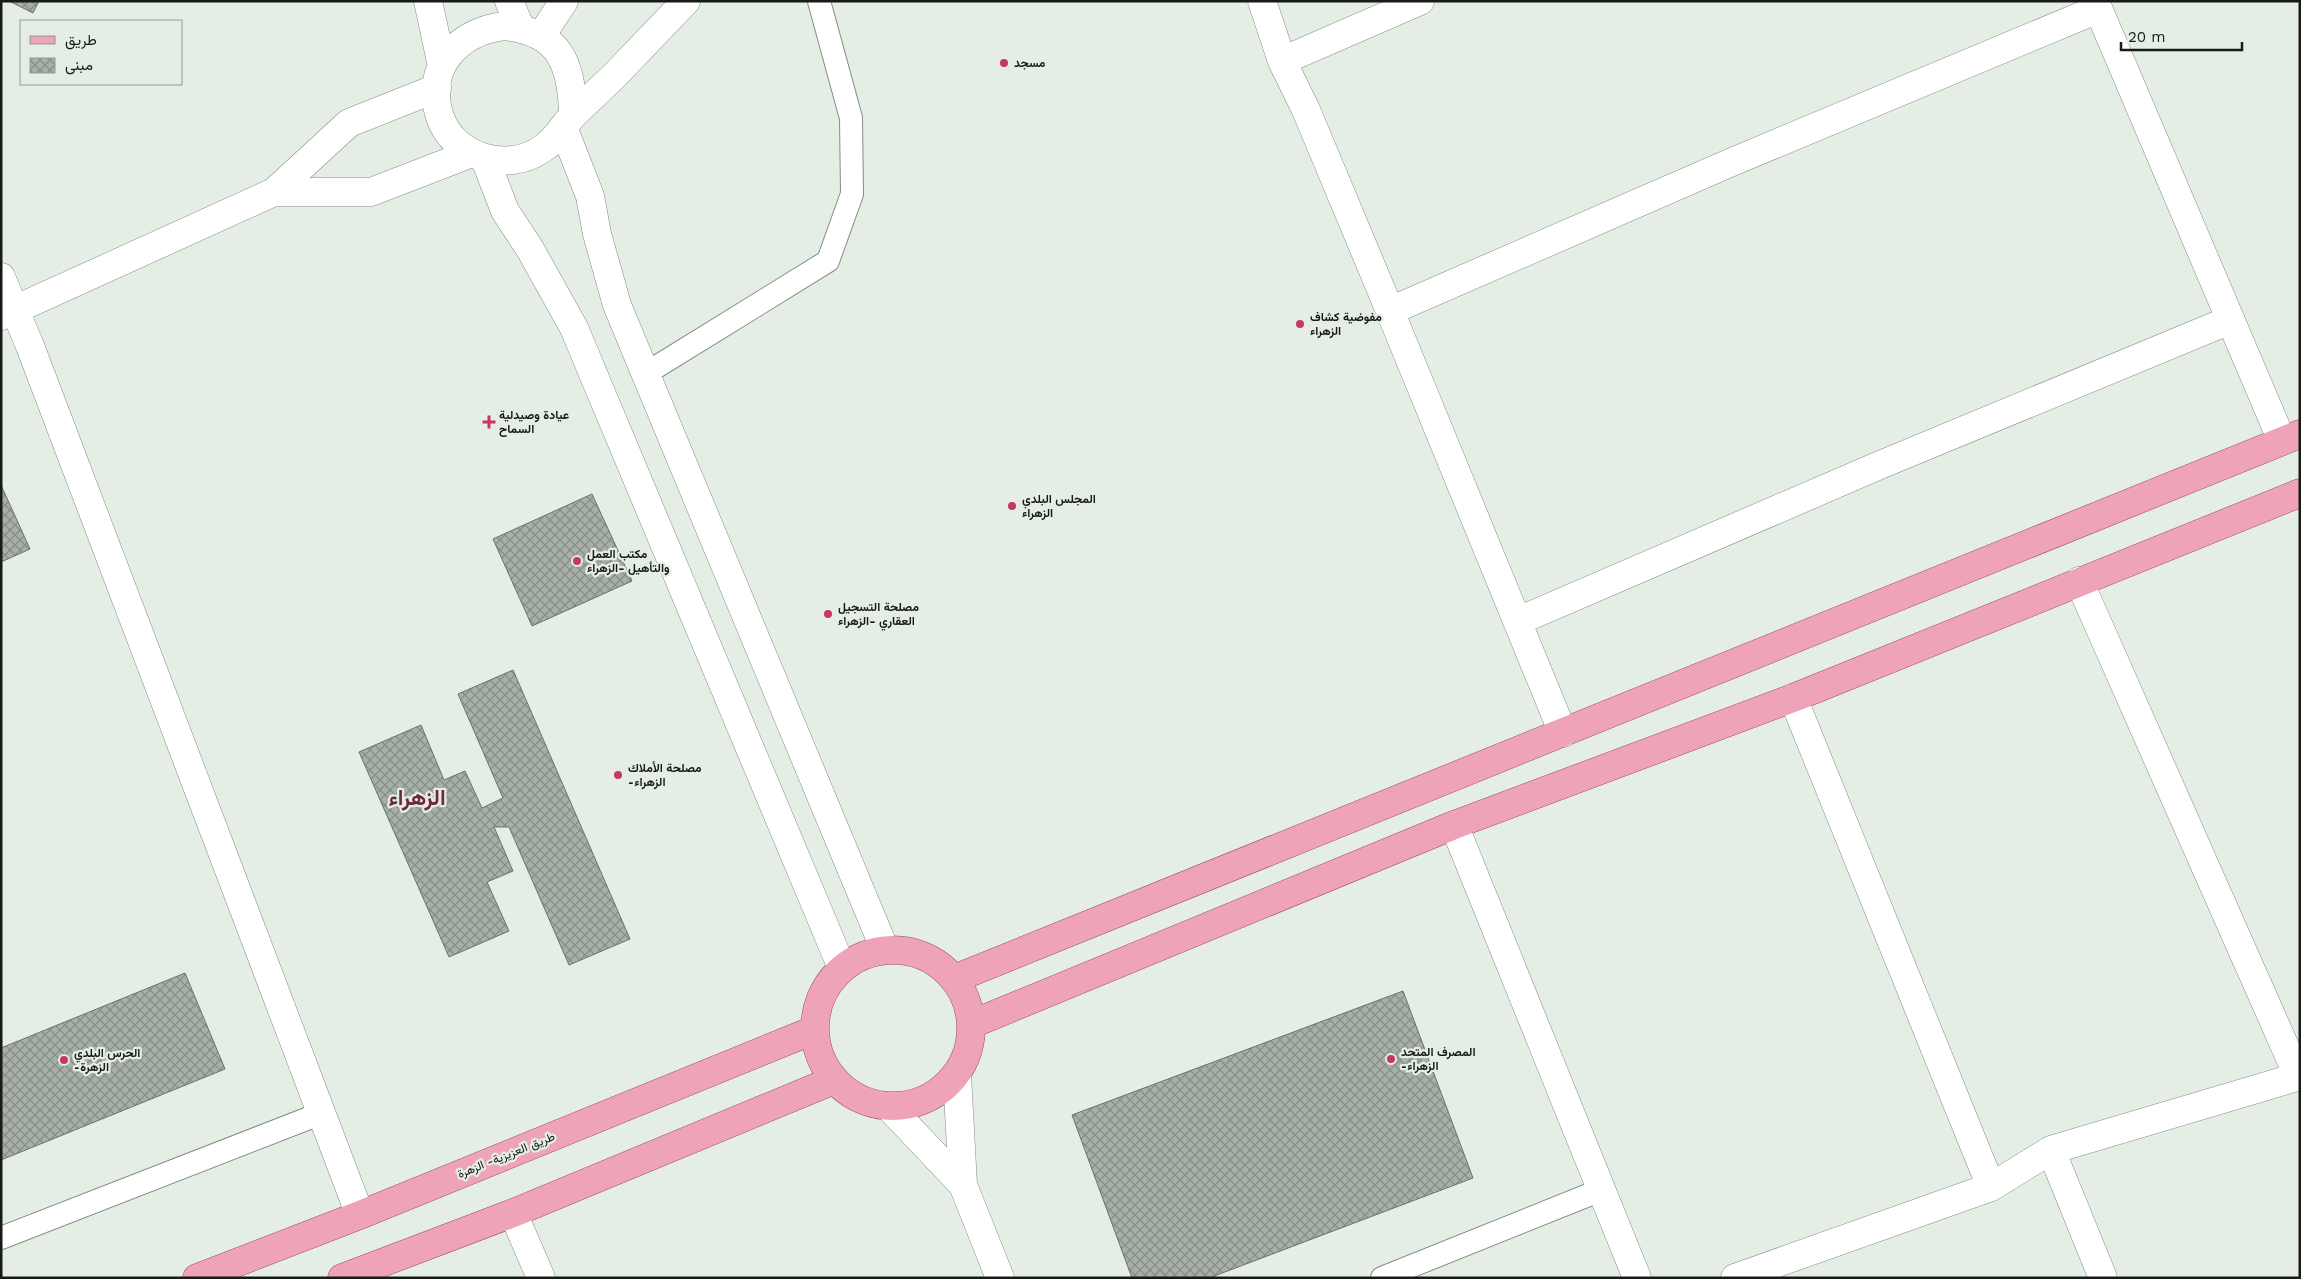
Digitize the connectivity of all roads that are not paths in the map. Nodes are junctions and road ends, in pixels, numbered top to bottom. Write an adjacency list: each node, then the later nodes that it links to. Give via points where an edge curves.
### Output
1 (428, 1): 11 (street)
2 (509, 1): 9 (street)
3 (564, 1): 9 (street)
4 (686, 1): 12 (street)
5 (819, 1): 19 (lane, via 851,118 852,194 828,261)
6 (1262, 1): 10 (street)
7 (1420, 1): 10 (street)
8 (2096, 5): 16 (street); 18 (street)
9 (530, 32): 11 (street, via 504,26 474,33 450,52); 12 (street, via 553,46 564,60 570,75)
10 (1282, 60): 16 (street)
11 (440, 77): 13 (street, via 437,103 441,119 459,144); 14 (street, via 349,123)
12 (568, 121): 13 (street, via 554,140 530,157 500,161); 19 (street, via 617,306)
13 (479, 156): 14 (street, via 370,192); 28 (street, via 505,211 574,328)
14 (274, 192): 17 (street)
15 (1, 277): 17 (street)
16 (1390, 311): 23 (street)
17 (8, 313): 36 (street)
18 (2230, 320): 20 (street); 23 (street, via 1880,465)
19 (645, 374): 27 (street)
20 (2291, 438): 25 (main road)
21 (2300, 493): 22 (main road)
22 (2079, 581): 24 (main road); 33 (street)
23 (1518, 621): 25 (street)
24 (1793, 698): 26 (main road); 39 (street)
25 (1563, 733): 29 (main road)
26 (1454, 825): 30 (main road); 40 (street)
27 (885, 950): 28 (main road, via 862,956); 29 (main road, via 923,956)
28 (842, 968): 31 (main road, via 821,996)
29 (954, 978): 30 (main road, via 967,1000)
30 (972, 1024): 32 (main road, via 969,1050)
31 (814, 1030): 34 (main road, via 819,1057); 42 (main road, طريق العزيزية- الزهرة)
32 (957, 1074): 35 (main road, via 939,1093 915,1104); 38 (street)
33 (2299, 1076): 37 (street)
34 (834, 1080): 35 (main road, via 858,1099); 41 (main road)
35 (889, 1107): 38 (street)
36 (322, 1113): 42 (street); 43 (lane)
37 (2051, 1150): 39 (street); 51 (street)
38 (962, 1185): 47 (street)
39 (1991, 1187): 50 (street)
40 (1601, 1190): 48 (lane); 49 (street)
41 (513, 1213): 45 (main road); 46 (street)
42 (360, 1215): 44 (main road, طريق العزيزية- الزهرة)
43 (1, 1238)
44 (197, 1278)
45 (342, 1278)
46 (541, 1278)
47 (1000, 1278)
48 (1382, 1278)
49 (1637, 1278)
50 (1735, 1278)
51 (2104, 1278)

